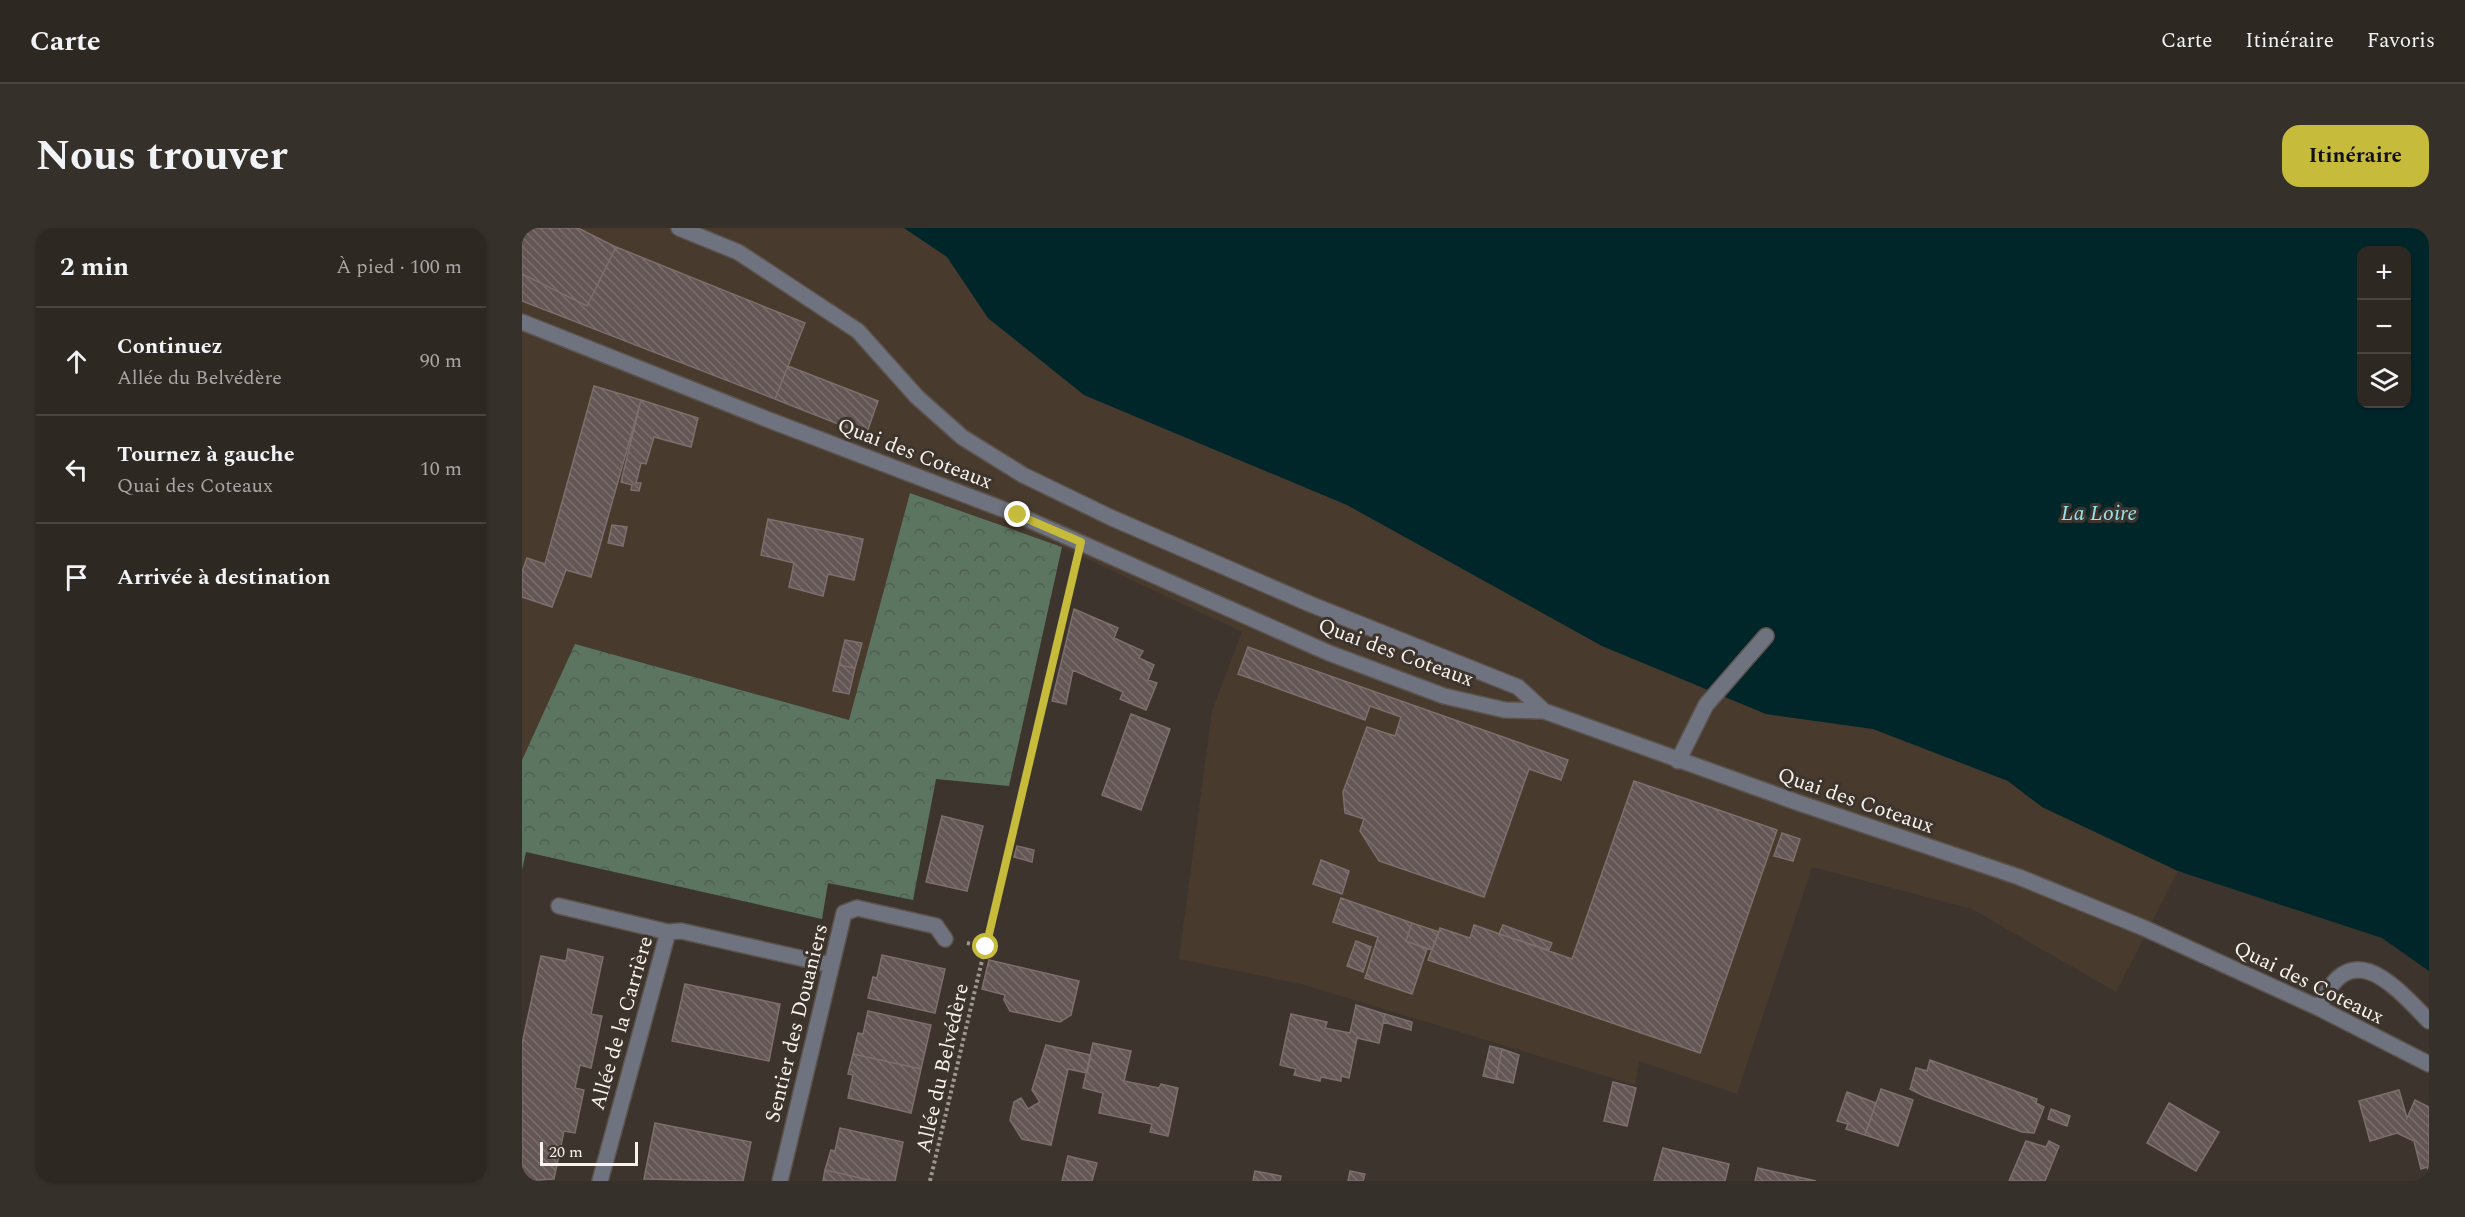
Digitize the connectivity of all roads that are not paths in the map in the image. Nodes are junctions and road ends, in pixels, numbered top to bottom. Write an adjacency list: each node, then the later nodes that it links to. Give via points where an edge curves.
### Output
1 (679, 228): 4 (street, via 738,252 858,331 917,396 962,437 1023,475 1310,604 1518,687)
2 (522, 322): 4 (street, Quai des Coteaux, via 1018,515 1329,653 1444,696 1505,710)
3 (1766, 636): 5 (street, via 1706,705)
4 (1544, 711): 5 (street, Quai des Coteaux)
5 (1678, 761): 10 (street, Quai des Coteaux, via 2019,877 2144,928)
6 (559, 906): 7 (street)
7 (668, 932): 9 (street, Allée de la Carrière, via 681,931); 13 (street, Allée de la Carrière)
8 (945, 939): 9 (street, Sentier des Douaniers, via 936,926 856,908 844,914)
9 (831, 965): 14 (street, Sentier des Douaniers)
10 (2319, 1008): 11 (street, via 2331,984 2343,974 2354,969 2371,970 2398,989); 12 (street, Quai des Coteaux)
11 (2429, 1021)
12 (2429, 1064)
13 (600, 1181)
14 (780, 1181)

